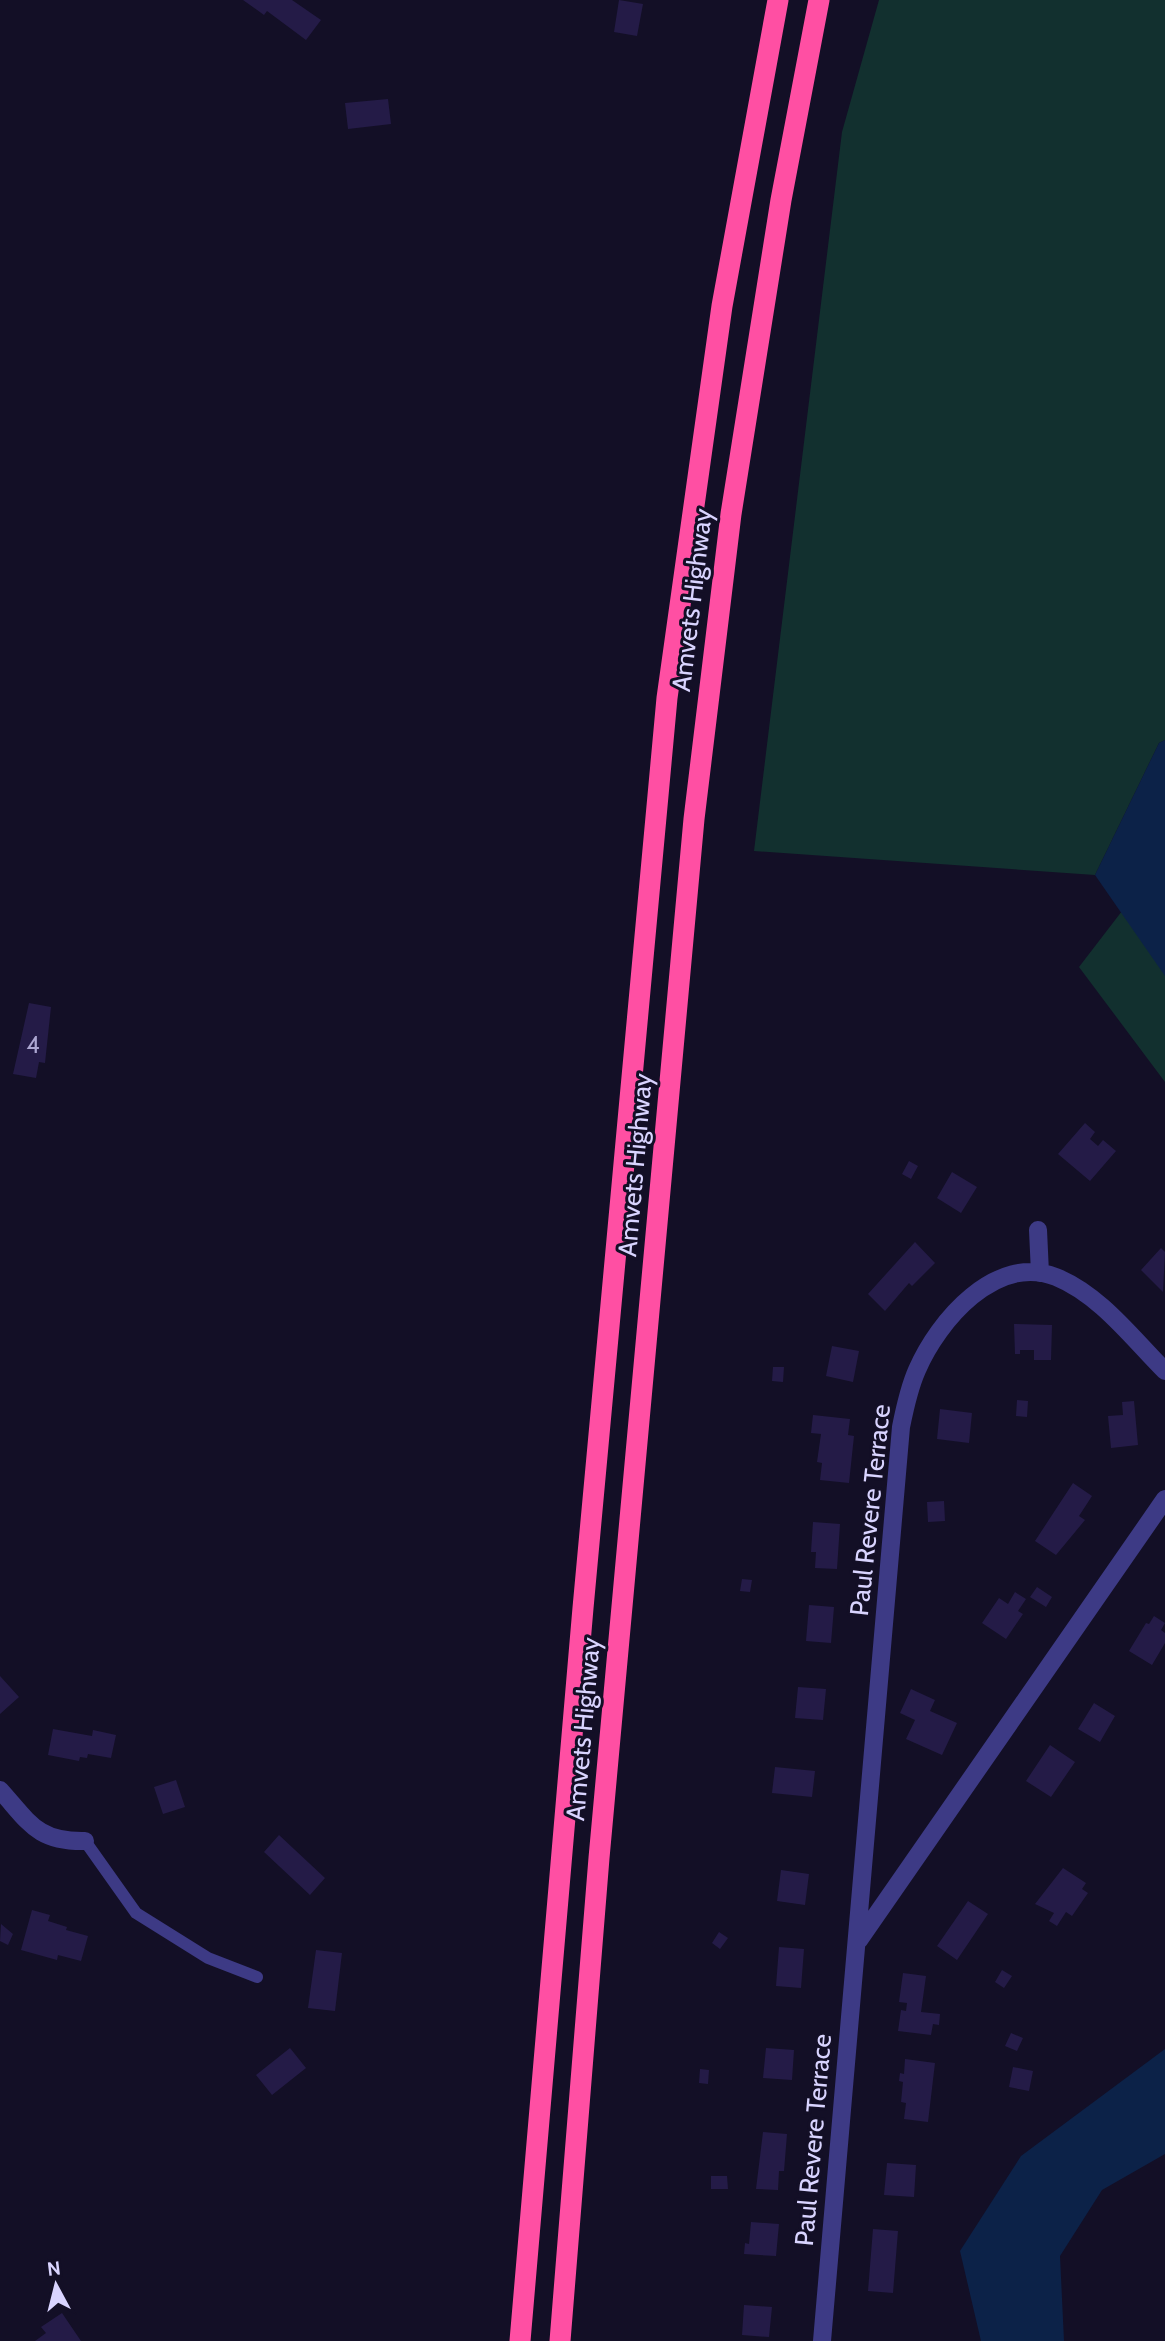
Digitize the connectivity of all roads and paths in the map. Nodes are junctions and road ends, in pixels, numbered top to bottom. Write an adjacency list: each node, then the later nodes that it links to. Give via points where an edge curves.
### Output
1 (778, 0): 11 (highway, Amvets Highway, via 722,306 667,698)
2 (819, 0): 12 (highway, Amvets Highway, via 779,213 729,527 694,819 599,1858)
3 (1038, 1230): 4 (street)
4 (1040, 1273): 5 (street, Paul Revere Terrace, via 1095,1300); 9 (street, Paul Revere Terrace, via 1003,1278 955,1313 925,1354 905,1405)
5 (1165, 1371)
6 (1165, 1499): 9 (street, Paul Revere Terrace)
7 (0, 1790): 8 (street, via 34,1829 59,1841)
8 (85, 1840): 10 (lane, via 136,1913 208,1958)
9 (857, 1943): 13 (street, Paul Revere Terrace)
10 (257, 1977)
11 (520, 2341)
12 (560, 2341)
13 (822, 2341)

